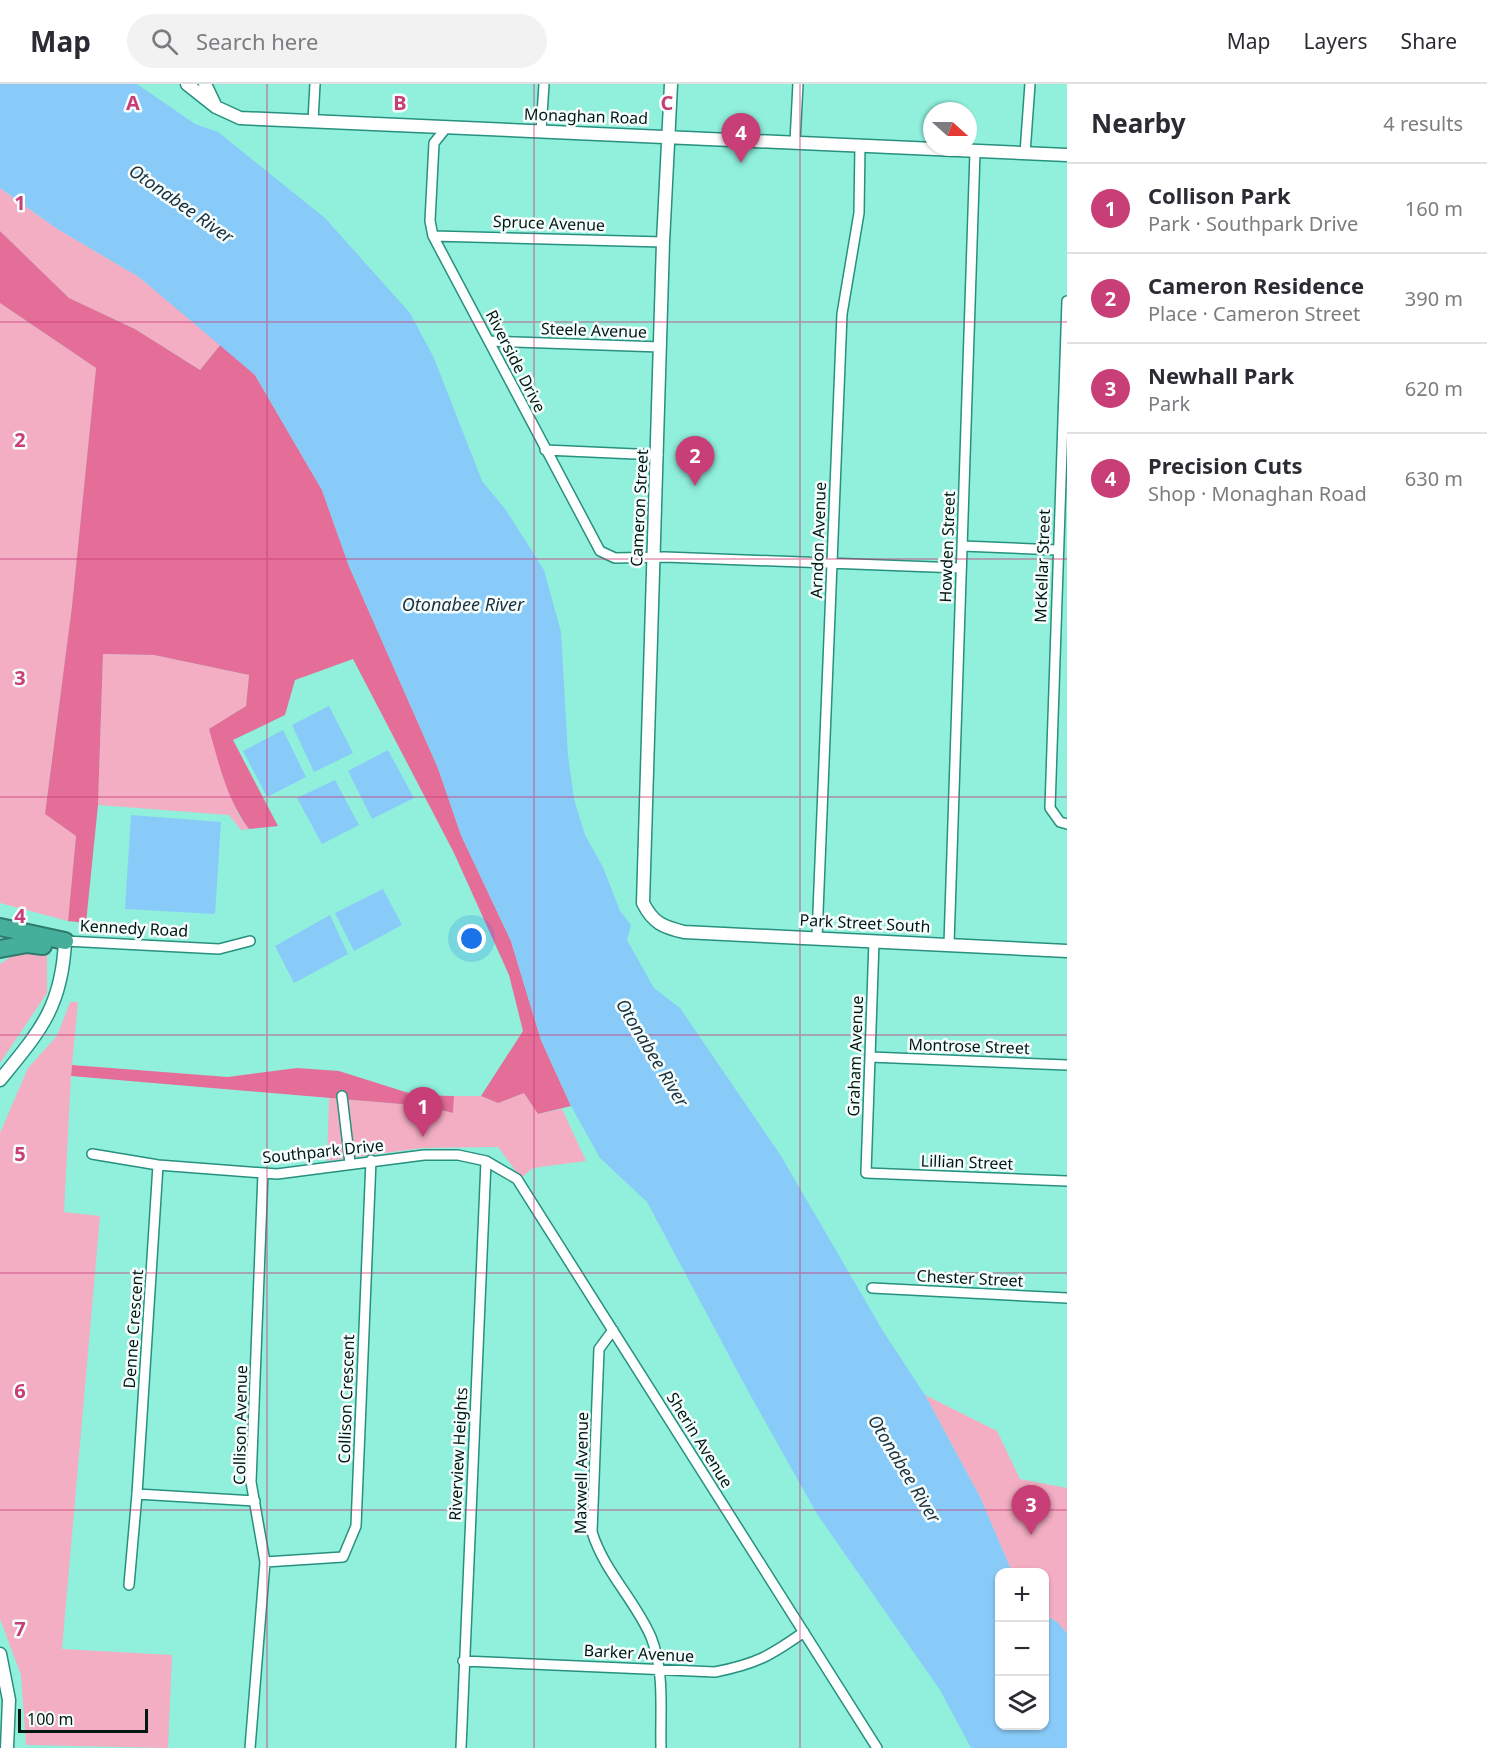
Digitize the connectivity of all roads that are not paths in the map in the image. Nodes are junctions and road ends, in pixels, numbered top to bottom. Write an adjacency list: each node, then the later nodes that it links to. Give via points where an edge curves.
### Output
1 (187, 84): 8 (street, Monaghan Road)
2 (206, 84): 8 (street)
3 (315, 84): 9 (street)
4 (544, 84): 11 (street)
5 (672, 84): 12 (street, Cameron Street)
6 (798, 84): 13 (street)
7 (1030, 84): 17 (street)
8 (216, 107): 9 (street, Monaghan Road, via 240,118)
9 (313, 121): 10 (street, Monaghan Road)
10 (446, 128): 11 (street, Monaghan Road); 20 (street, Riverside Drive, via 434,143 430,221)
11 (541, 131): 12 (street, Monaghan Road)
12 (669, 136): 13 (street, Monaghan Road); 21 (street, Cameron Street)
13 (795, 142): 14 (street, Monaghan Road)
14 (860, 145): 15 (street, Monaghan Road); 30 (street, Arndon Avenue, via 859,213 842,314)
15 (923, 149)
16 (977, 152): 17 (street, Monaghan Road)
17 (1025, 153): 18 (street, Monaghan Road)
18 (1067, 155)
19 (975, 156): 27 (street, Howden Street)
20 (433, 236): 21 (street, Spruce Avenue); 23 (street, Riverside Drive)
21 (663, 242): 24 (street, Cameron Street)
22 (1067, 301): 28 (street, McKellar Street)
23 (490, 341): 24 (street, Steele Avenue); 25 (street, Riverside Drive)
24 (661, 347): 26 (street, Cameron Street)
25 (545, 450): 26 (street); 29 (street, Riverside Drive, via 600,551 615,558)
26 (658, 454): 29 (street, Cameron Street)
27 (962, 546): 28 (street); 31 (street, Howden Street)
28 (1057, 550): 32 (street, McKellar Street, via 1050,808 1060,822)
29 (653, 557): 30 (street, Riverside Drive); 34 (street, Cameron Street, via 643,903)
30 (832, 564): 31 (street, Riverside Drive); 35 (street, Arndon Avenue)
31 (960, 568): 39 (street, Howden Street)
32 (1067, 824)
33 (0, 927): 37 (highway)
34 (661, 927): 35 (street, Park Street South, via 684,932)
35 (817, 937): 36 (street, Park Street South)
36 (874, 940): 39 (street, Park Street South); 42 (street, Graham Avenue)
37 (65, 941): 38 (street, Kennedy Road, via 219,949); 40 (highway); 44 (street, Kennedy Road, via 57,999 42,1027)
38 (250, 941)
39 (949, 944): 41 (street, Park Street South)
40 (0, 949)
41 (1067, 951)
42 (870, 1057): 43 (street, Montrose Street); 52 (street, Graham Avenue)
43 (1067, 1065)
44 (0, 1080)
45 (342, 1096): 49 (street)
46 (92, 1154): 50 (street, Southpark Drive)
47 (371, 1160): 48 (street, Southpark Drive, via 459,1155); 49 (street, Southpark Drive); 59 (street, Collison Crescent, via 356,1526 343,1557)
48 (486, 1161): 56 (street, Sherin Avenue, via 517,1179); 63 (street, Riverview Heights)
49 (350, 1163): 51 (street, Southpark Drive)
50 (158, 1165): 51 (street, Southpark Drive); 57 (street, Denne Crescent)
51 (263, 1173): 58 (street, Collison Avenue, via 251,1482)
52 (866, 1173): 53 (street, Lillian Street)
53 (1067, 1181)
54 (872, 1288): 55 (street, Chester Street)
55 (1067, 1298)
56 (612, 1330): 61 (street, Sherin Avenue); 64 (street, Maxwell Avenue, via 599,1349 592,1532 598,1553 650,1636)
57 (137, 1494): 58 (street); 60 (street, Denne Crescent)
58 (255, 1501): 59 (street, Collison Avenue)
59 (265, 1562): 66 (street, Collison Avenue)
60 (129, 1585)
61 (804, 1632): 64 (street, Barker Avenue, via 750,1665 715,1672); 69 (street, Sherin Avenue)
62 (0, 1654): 65 (street, via 9,1700)
63 (464, 1661): 64 (street, Barker Avenue); 67 (street, Riverview Heights)
64 (660, 1668): 68 (street, Maxwell Avenue)
65 (7, 1748)
66 (250, 1748)
67 (461, 1748)
68 (661, 1748)
69 (877, 1748)

